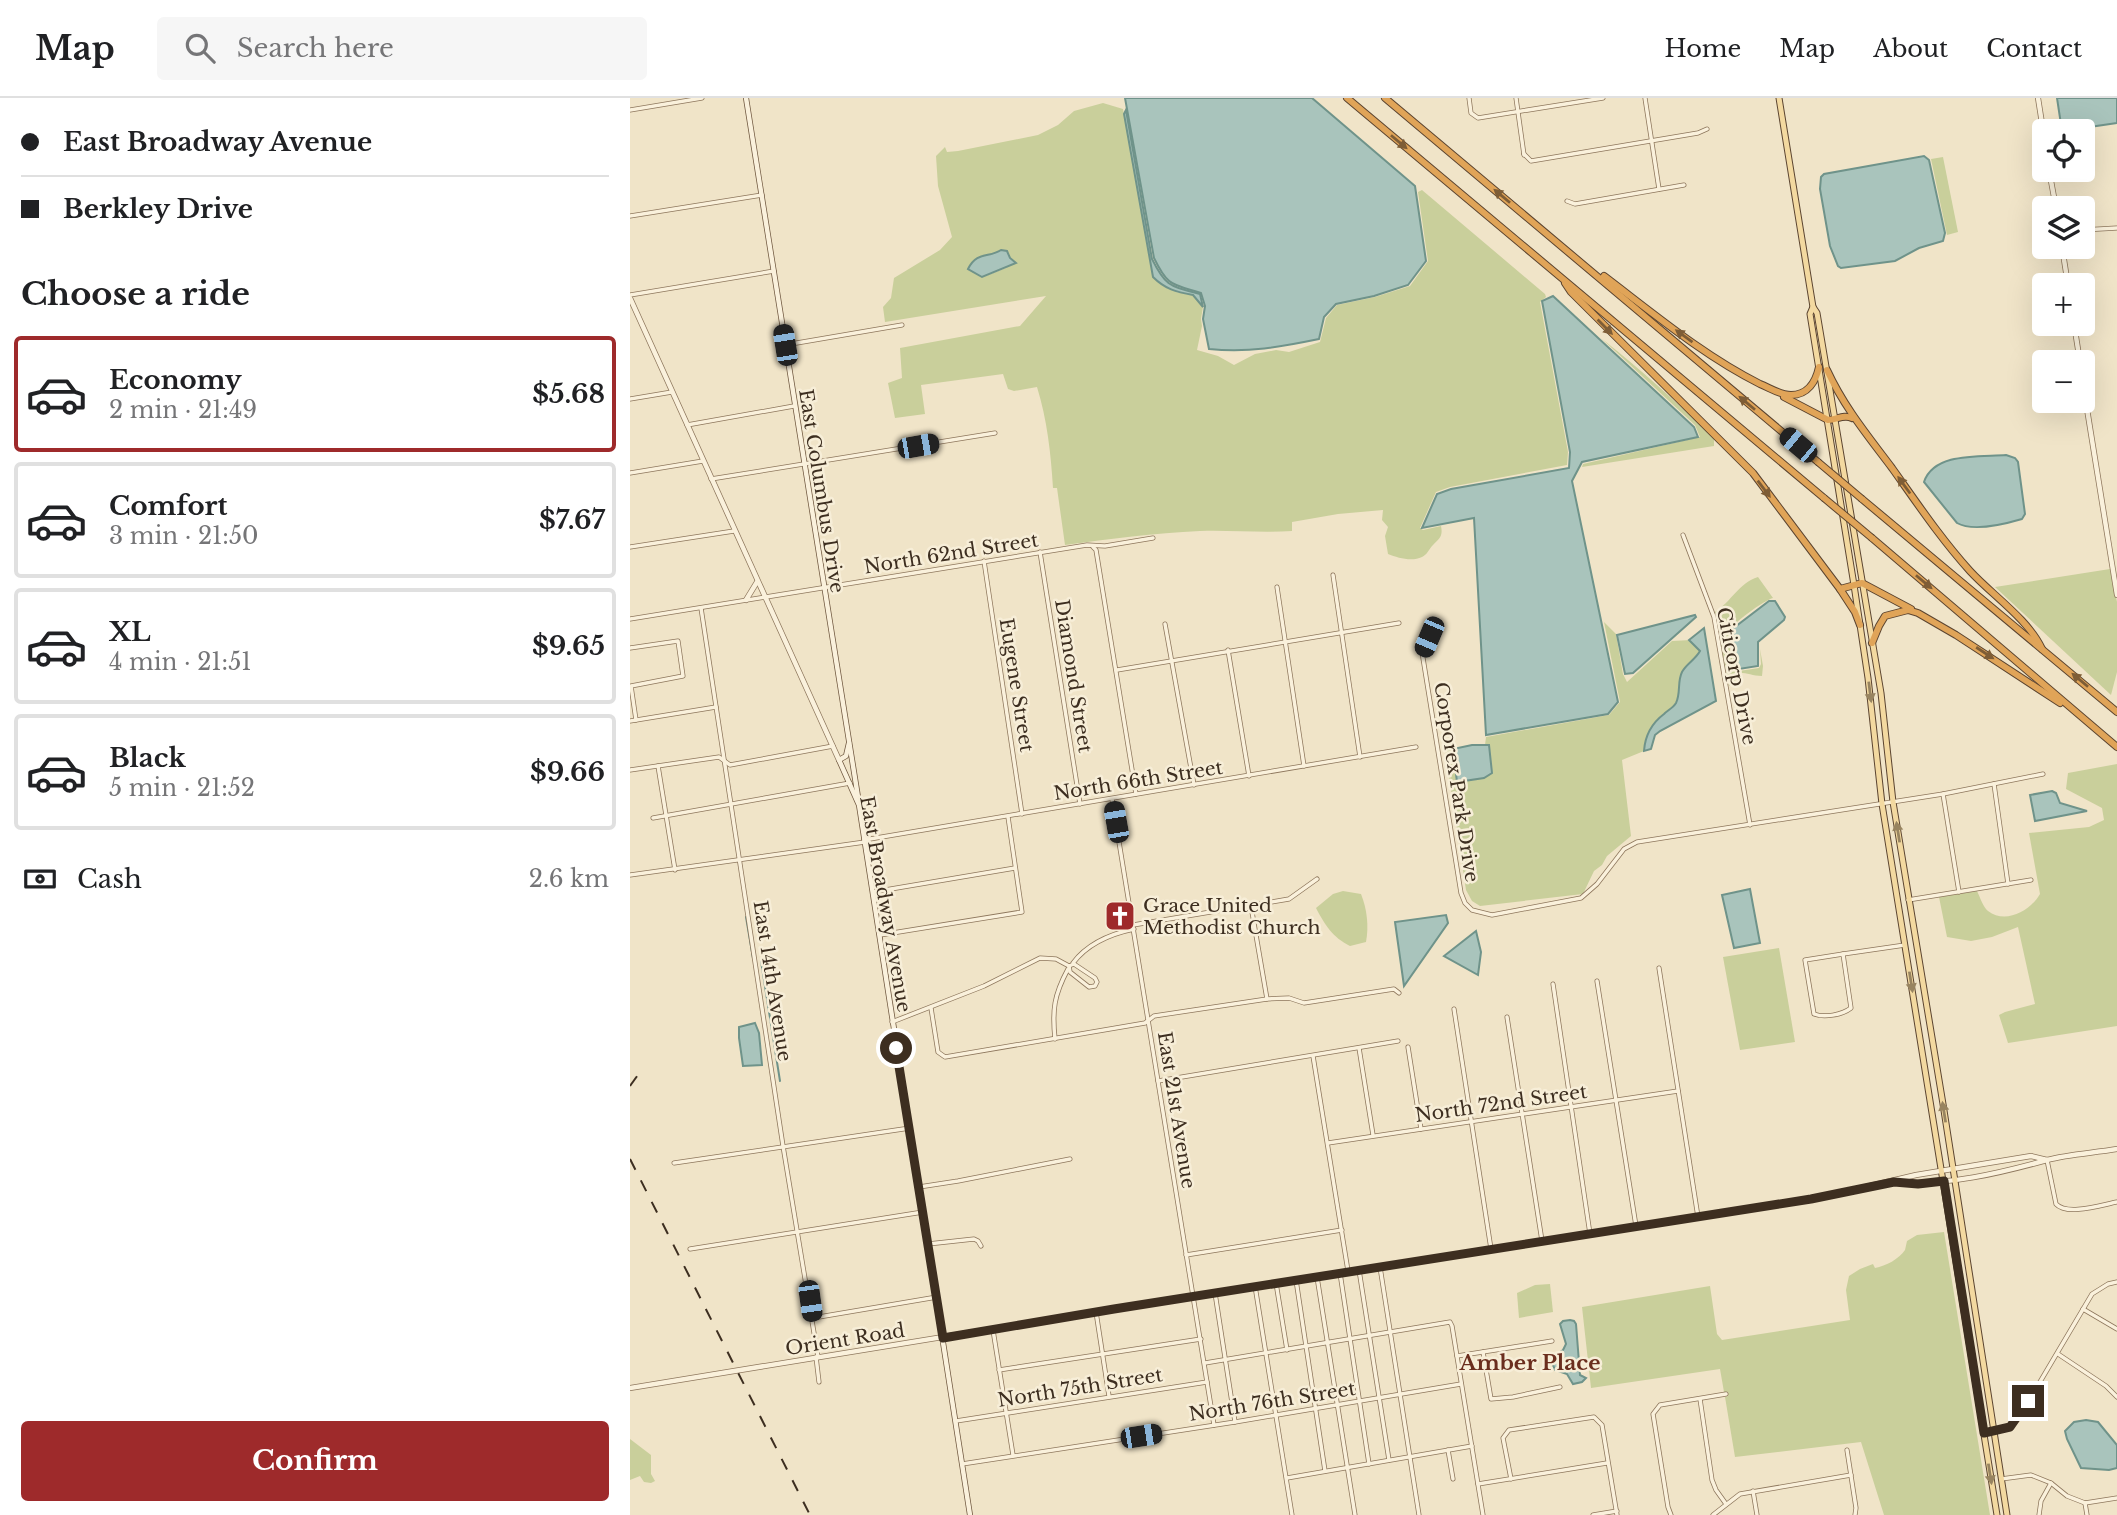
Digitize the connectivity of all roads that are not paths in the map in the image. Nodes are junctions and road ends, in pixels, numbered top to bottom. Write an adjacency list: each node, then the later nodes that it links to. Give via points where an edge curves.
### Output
1 (702, 98): 11 (street)
2 (746, 98): 18 (street, East Columbus Drive)
3 (1347, 98): 25 (highway, one-way to 25)
4 (1385, 98): 23 (highway, one-way to 4)
5 (1469, 98): 12 (street, via 1471,113 1478,118)
6 (1516, 98): 12 (street)
7 (1603, 98): 12 (street)
8 (1645, 98): 15 (street)
9 (1779, 98): 27 (main road)
10 (2038, 98): 13 (street)
11 (630, 110)
12 (1519, 113): 15 (street, via 1523,155 1531,161)
13 (2041, 119)
14 (1707, 129): 15 (street)
15 (1651, 141): 17 (street)
16 (1684, 185): 17 (street)
17 (1659, 189): 19 (street, via 1575,204)
18 (762, 195): 20 (street); 24 (street, East Columbus Drive)
19 (1567, 201)
20 (630, 216)
21 (2117, 228): 22 (street)
22 (2095, 229)
23 (1554, 240): 32 (highway, one-way to 23); 73 (highway, one-way to 23, bridge)
24 (774, 271): 26 (street); 29 (street, East Columbus Drive)
25 (1560, 276): 58 (highway, one-way to 58, via 1752,473); 79 (highway, one-way to 79, bridge)
26 (630, 296): 33 (street, East Broadway Avenue)
27 (1813, 307): 30 (main road, via 1810,314); 31 (main road)
28 (902, 325): 29 (street)
29 (785, 345): 35 (street, East Columbus Drive)
30 (1819, 367): 32 (highway, via 1812,386 1799,394 1775,391); 38 (main road)
31 (1827, 370): 37 (highway); 38 (main road)
32 (1750, 379): 38 (highway)
33 (671, 392): 34 (street); 39 (street, East Broadway Avenue)
34 (630, 399)
35 (794, 406): 39 (street); 42 (street, East Columbus Drive)
36 (2088, 413): 59 (street)
37 (1854, 419): 38 (highway, via 1842,416); 73 (highway, one-way to 37, via 2036,636 1960,559)
38 (1832, 421): 54 (main road); 55 (main road)
39 (687, 425): 41 (street, East Broadway Avenue)
40 (995, 433): 42 (street)
41 (703, 461): 43 (street); 44 (street, East Broadway Avenue)
42 (804, 465): 44 (street); 57 (street, East Columbus Drive)
43 (630, 473)
44 (711, 479): 45 (street, East Broadway Avenue)
45 (734, 531): 49 (street); 53 (street, East Broadway Avenue)
46 (1683, 535): 110 (street, Citicorp Drive, via 1714,617)
47 (1153, 537): 48 (street, North 62nd Street)
48 (1091, 546): 50 (street, North 62nd Street); 76 (street, via 1096,550)
49 (630, 547)
50 (1040, 552): 51 (street, North 62nd Street); 103 (street, Diamond Street)
51 (984, 561): 57 (street, North 62nd Street); 106 (street, Eugene Street)
52 (1334, 575): 68 (street)
53 (757, 581): 60 (street, East Broadway Avenue); 61 (street)
54 (1862, 583): 55 (highway); 63 (highway); 71 (main road)
55 (1854, 585): 58 (highway); 67 (main road)
56 (1277, 587): 70 (street)
57 (824, 588): 60 (street, North 62nd Street); 82 (street, East Columbus Drive)
58 (1840, 589): 67 (highway)
59 (2117, 595)
60 (764, 597): 61 (street, North 62nd Street); 83 (street, East Broadway Avenue)
61 (746, 600): 62 (street, North 62nd Street)
62 (701, 608): 64 (street, North 62nd Street); 77 (street, East 14th Avenue)
63 (1918, 613): 71 (highway, via 1908,610 1885,616); 79 (highway, one-way to 79)
64 (630, 619)
65 (1399, 623): 68 (street)
66 (1165, 624): 75 (street)
67 (1860, 625): 104 (main road, one-way to 104)
68 (1341, 632): 70 (street); 86 (street)
69 (1429, 637): 110 (street, Corporex Park Drive, via 1422,652 1461,893 1472,910 1492,915 1581,898 1624,849 1637,842)
70 (1284, 642): 74 (street); 90 (street)
71 (1872, 643): 101 (main road)
72 (630, 648): 80 (street, via 678,641 683,676 631,686)
73 (2042, 649): 78 (highway, one-way to 73)
74 (1228, 650): 75 (street); 94 (street)
75 (1172, 661): 76 (street); 97 (street)
76 (1117, 670): 98 (street)
77 (716, 707): 80 (street); 88 (street, East 14th Avenue)
78 (2117, 712)
79 (2085, 719): 85 (highway)
80 (636, 720): 81 (street)
81 (630, 721)
82 (849, 743): 87 (street, via 846,756); 92 (street, East Columbus Drive)
83 (833, 746): 87 (street, East Broadway Avenue); 88 (street, via 730,765)
84 (1416, 747): 86 (street, North 66th Street)
85 (2117, 747)
86 (1360, 757): 90 (street, North 66th Street)
87 (839, 760): 95 (street, East Broadway Avenue)
88 (725, 762): 89 (street, via 719,757); 102 (street, East 14th Avenue)
89 (658, 766): 91 (street); 107 (street)
90 (1304, 766): 94 (street, North 66th Street)
91 (630, 770)
92 (855, 773): 95 (street); 105 (street, East Columbus Drive)
93 (2043, 774): 96 (street, Corporex Park Drive)
94 (1249, 776): 97 (street, North 66th Street)
95 (850, 783): 102 (street); 105 (street, East Broadway Avenue)
96 (1994, 784): 99 (street, Corporex Park Drive); 118 (street)
97 (1194, 785): 98 (street, North 66th Street)
98 (1136, 794): 100 (street, North 66th Street)
99 (1943, 794): 101 (street, Corporex Park Drive); 120 (street)
100 (1112, 799): 103 (street, North 66th Street); 125 (street, East 21st Avenue)
101 (1893, 802): 104 (street, Corporex Park Drive); 121 (main road, one-way to 101)
102 (732, 804): 107 (street); 112 (street, East 14th Avenue)
103 (1080, 804): 106 (street, North 66th Street)
104 (1882, 804): 110 (street, Corporex Park Drive); 123 (main road)
105 (859, 805): 111 (street, East Broadway Avenue)
106 (1022, 814): 108 (street, North 66th Street)
107 (666, 816): 109 (street); 114 (street)
108 (1008, 816): 111 (street, North 66th Street); 113 (street)
109 (653, 818)
110 (1749, 825)
111 (865, 841): 112 (street, North 66th Street); 119 (street, East Broadway Avenue)
112 (740, 860): 114 (street, North 66th Street); 155 (street, East 14th Avenue)
113 (1015, 868): 119 (street); 126 (street, via 1022,912)
114 (675, 870): 115 (street, North 66th Street)
115 (630, 875)
116 (1317, 879): 122 (street, via 1289,899)
117 (2031, 880): 118 (street)
118 (2008, 884): 120 (street)
119 (873, 892): 126 (street, East Broadway Avenue)
120 (1959, 892): 121 (street)
121 (1909, 902): 123 (main road); 124 (main road)
122 (1251, 906): 125 (street); 134 (street)
123 (1900, 915): 124 (main road); 127 (main road)
124 (1912, 925): 160 (main road, one-way to 124)
125 (1133, 927): 129 (street, via 1103,938); 139 (street, East 21st Avenue)
126 (880, 935): 138 (street, East Broadway Avenue)
127 (1905, 945): 128 (street); 161 (main road, one-way to 161)
128 (1843, 954): 128 (street, via 1805,960 1814,1014 1851,1008)
129 (1069, 967): 129 (street, via 1089,987 1095,986 1097,979 1086,970 1074,964); 135 (street, via 1056,959 1040,958); 140 (street, via 1056,995)
130 (1659, 968): 146 (street)
131 (1597, 981): 147 (street)
132 (1553, 984): 148 (street)
133 (1399, 993): 134 (street, via 1394,989 1304,1003)
134 (1267, 999): 139 (street, via 1154,1016)
135 (931, 1008): 138 (street); 140 (street, via 940,1055 945,1057)
136 (1454, 1009): 150 (street)
137 (1507, 1017): 149 (street)
138 (892, 1022): 151 (street, East Broadway Avenue)
139 (1148, 1022): 140 (street); 145 (street, East 21st Avenue)
140 (1055, 1039)
141 (1398, 1041): 142 (street)
142 (1359, 1048): 144 (street); 153 (street)
143 (1408, 1048): 152 (street)
144 (1313, 1056): 145 (street); 154 (street)
145 (1158, 1080): 178 (street, East 21st Avenue)
146 (1678, 1091): 147 (street, North 72nd Street); 168 (street)
147 (1616, 1101): 148 (street, North 72nd Street); 169 (street)
148 (1570, 1108): 149 (street, North 72nd Street); 172 (street)
149 (1522, 1115): 150 (street, North 72nd Street); 173 (street)
150 (1472, 1122): 152 (street, North 72nd Street); 177 (street)
151 (910, 1128): 155 (street); 165 (street, East Broadway Avenue)
152 (1421, 1129): 153 (street, North 72nd Street)
153 (1373, 1135): 154 (street, North 72nd Street)
154 (1328, 1143): 170 (street)
155 (783, 1146): 159 (street); 171 (street, East 14th Avenue)
156 (2117, 1149): 158 (street, Orient Road)
157 (1070, 1158): 165 (street)
158 (2047, 1160): 160 (street, Orient Road, via 2031,1156); 162 (street, Orient Road); 166 (street, via 2059,1208 2068,1211)
159 (674, 1163)
160 (1953, 1169): 161 (street, Orient Road); 162 (main road)
161 (1942, 1171): 163 (main road); 164 (street, Orient Road)
162 (1955, 1179): 163 (street, Orient Road); 236 (main road)
163 (1944, 1181): 164 (street, Orient Road); 237 (main road)
164 (1894, 1182): 168 (street, Orient Road)
165 (919, 1187): 167 (street, East Broadway Avenue)
166 (2117, 1202)
167 (923, 1212): 171 (street); 174 (street, East Broadway Avenue)
168 (1699, 1217): 169 (street, Orient Road)
169 (1636, 1226): 172 (street, Orient Road)
170 (1342, 1230): 178 (street); 181 (street)
171 (797, 1231): 176 (street); 193 (street, East 14th Avenue)
172 (1590, 1234): 173 (street, Orient Road)
173 (1542, 1241): 177 (street, Orient Road)
174 (928, 1244): 175 (street, via 974,1239); 190 (street, East Broadway Avenue)
175 (981, 1246)
176 (690, 1249)
177 (1491, 1249): 179 (street, Orient Road)
178 (1186, 1255): 189 (street, East 21st Avenue)
179 (1380, 1267): 180 (street, Orient Road); 196 (street)
180 (1359, 1270): 181 (street, Orient Road); 197 (street)
181 (1348, 1272): 182 (street, Orient Road)
182 (1340, 1273): 183 (street, Orient Road); 200 (street)
183 (1317, 1277): 184 (street, Orient Road); 202 (street)
184 (1296, 1280): 186 (street, Orient Road); 203 (street)
185 (2117, 1282): 191 (street, via 2092,1294)
186 (1276, 1283): 187 (street, Orient Road); 204 (street)
187 (1255, 1286): 188 (street, Orient Road); 206 (street)
188 (1215, 1293): 189 (street, Orient Road); 211 (street)
189 (1194, 1296): 192 (street, Orient Road); 199 (street, East 21st Avenue)
190 (937, 1297): 193 (street); 198 (street, East Broadway Avenue)
191 (2083, 1309): 194 (street); 207 (street)
192 (1096, 1312): 195 (street, Orient Road); 208 (street)
193 (813, 1318): 210 (street, East 14th Avenue)
194 (2117, 1329)
195 (993, 1330): 198 (street, Orient Road); 213 (street)
196 (1390, 1332): 197 (street); 209 (street, via 1450,1322); 220 (street)
197 (1369, 1335): 200 (street); 224 (street)
198 (943, 1338): 210 (street, Orient Road); 233 (street, East Broadway Avenue)
199 (1201, 1339): 208 (street); 212 (street, East 21st Avenue)
200 (1350, 1339): 202 (street); 226 (street)
201 (1552, 1341): 205 (street)
202 (1329, 1342): 203 (street); 228 (street)
203 (1307, 1346): 204 (street); 229 (street)
204 (1287, 1350): 206 (street)
205 (1483, 1352): 209 (street); 218 (street, via 1491,1399)
206 (1267, 1353): 211 (street); 232 (street)
207 (2058, 1354): 223 (street); 227 (street)
208 (1102, 1355): 213 (street); 222 (street)
209 (1457, 1356): 217 (street)
210 (817, 1357): 216 (street, East 14th Avenue); 219 (street, Orient Road)
211 (1226, 1360): 212 (street); 234 (street)
212 (1205, 1363): 215 (street, East 21st Avenue)
213 (999, 1370): 231 (street)
214 (630, 1381): 219 (street)
215 (1208, 1381): 222 (street, North 75th Street); 235 (street, East 21st Avenue)
216 (819, 1382)
217 (1461, 1384): 220 (street, North 76th Street); 238 (street)
218 (1560, 1387)
219 (631, 1388)
220 (1399, 1394): 224 (street, North 76th Street); 242 (street)
221 (1726, 1394): 225 (street)
222 (1109, 1397): 231 (street, North 75th Street)
223 (2117, 1397)
224 (1379, 1398): 226 (street, North 76th Street); 243 (street)
225 (1700, 1399): 259 (street, via 1712,1480); 267 (street, via 1660,1405 1653,1414)
226 (1359, 1401): 228 (street, North 76th Street); 246 (street)
227 (2028, 1401): 230 (street); 236 (street, via 2010,1427)
228 (1338, 1405): 229 (street, North 76th Street); 247 (street)
229 (1317, 1408): 232 (street, North 76th Street); 248 (street)
230 (2043, 1410)
231 (1006, 1412): 233 (street, North 75th Street); 241 (street)
232 (1276, 1415): 234 (street, North 76th Street); 250 (street)
233 (956, 1421): 245 (street, East Broadway Avenue)
234 (1236, 1422): 235 (street, North 76th Street)
235 (1214, 1425): 241 (street, North 76th Street)
236 (1994, 1432): 237 (street); 253 (main road)
237 (1984, 1433): 271 (main road, one-way to 271)
238 (1472, 1446): 239 (street); 255 (street)
239 (1448, 1450): 242 (street); 251 (street)
240 (1847, 1450): 249 (street)
241 (1013, 1455): 245 (street, North 76th Street)
242 (1409, 1457): 243 (street); 264 (street)
243 (1389, 1460): 246 (street)
244 (1608, 1463): 252 (street); 252 (street, via 1602,1425 1594,1417 1509,1430 1503,1438); 260 (street)
245 (962, 1464): 261 (street, East Broadway Avenue)
246 (1369, 1464): 247 (street)
247 (1348, 1467): 248 (street); 263 (street)
248 (1325, 1471): 250 (street)
249 (1851, 1475): 256 (street); 270 (street)
250 (1287, 1478): 262 (street)
251 (1453, 1479)
252 (1511, 1479): 255 (street)
253 (2001, 1479): 254 (street, via 2031,1475); 272 (main road)
254 (2051, 1483): 258 (street); 273 (street)
255 (1478, 1484): 265 (street)
256 (1754, 1491): 259 (street); 269 (street)
257 (2117, 1498): 258 (street)
258 (2085, 1503): 274 (street)
259 (1726, 1504): 268 (street)
260 (1617, 1513): 266 (street)
261 (970, 1515)
262 (1292, 1515)
263 (1355, 1515)
264 (1419, 1515)
265 (1483, 1515)
266 (1593, 1515)
267 (1671, 1515)
268 (1713, 1515)
269 (1757, 1515)
270 (1855, 1515)
271 (1997, 1515)
272 (2007, 1515)
273 (2039, 1515)
274 (2087, 1515)

